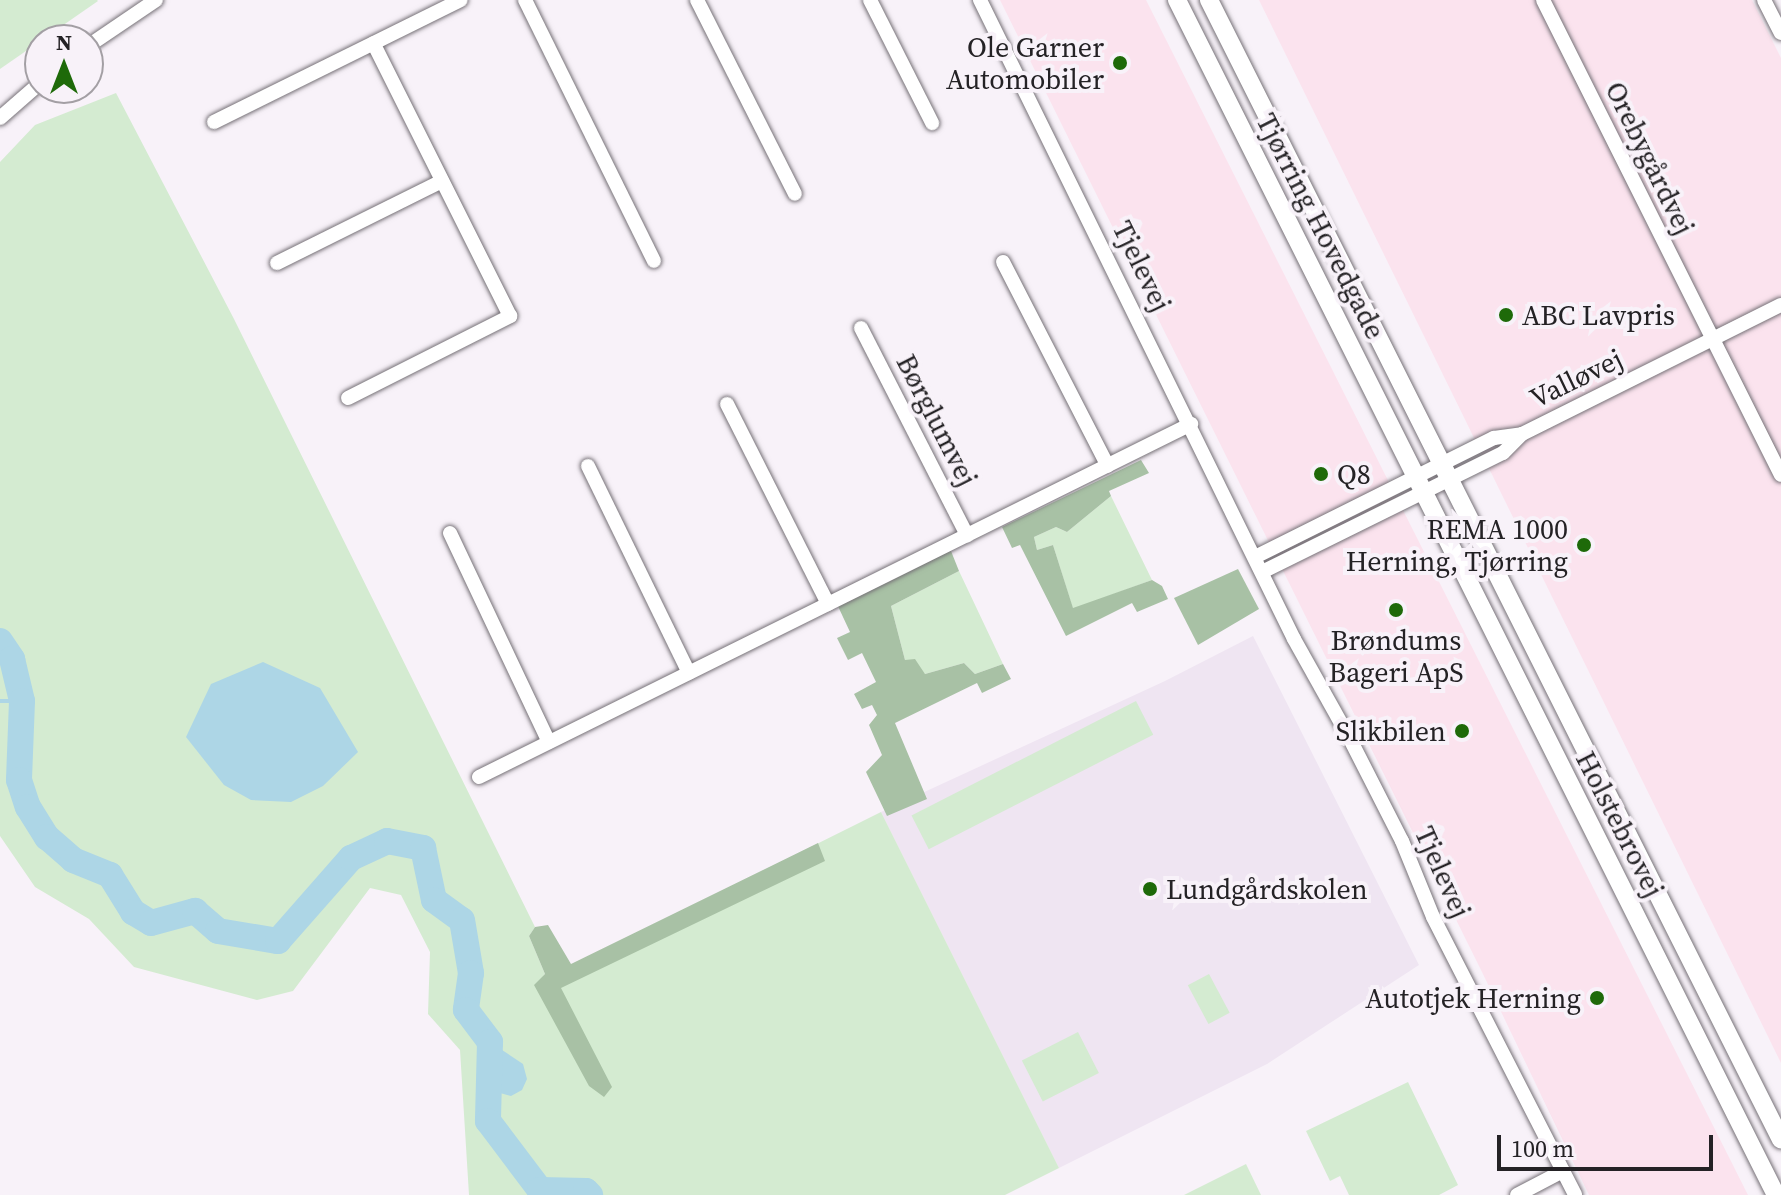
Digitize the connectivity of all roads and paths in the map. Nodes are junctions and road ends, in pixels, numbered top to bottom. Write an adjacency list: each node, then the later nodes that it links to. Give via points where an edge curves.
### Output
1 (156, 0): 12 (street)
2 (461, 0): 13 (street)
3 (525, 0): 20 (street)
4 (697, 0): 19 (street)
5 (870, 0): 17 (street)
6 (980, 0): 28 (street, Tjelevej)
7 (1177, 0): 33 (main road, Tjørring Hovedgade)
8 (1209, 0): 31 (main road, Tjørring Hovedgade)
9 (1543, 0): 25 (street, Orebygårdvej)
10 (1764, 0): 11 (street)
11 (1781, 33)
12 (104, 35)
13 (373, 43): 16 (street); 18 (street)
14 (24, 97): 15 (street)
15 (0, 118)
16 (214, 122)
17 (932, 123)
18 (442, 181): 22 (street); 26 (street, via 510,316)
19 (795, 194)
20 (654, 261)
21 (1003, 262): 30 (street)
22 (277, 263)
23 (1781, 305): 25 (street, Valløvej)
24 (861, 328): 35 (street, Børglumvej)
25 (1711, 340): 31 (street, Valløvej, via 1522,434 1503,453); 32 (street, Orebygårdvej)
26 (348, 398)
27 (727, 404): 38 (street)
28 (1191, 424): 30 (street); 36 (street, Tjelevej)
29 (588, 466): 39 (street)
30 (1108, 466): 35 (street)
31 (1444, 473): 33 (street); 42 (main road, Holstebrovej)
32 (1781, 475)
33 (1420, 484): 36 (street); 37 (street); 46 (main road, Holstebrovej)
34 (450, 533): 40 (street)
35 (967, 535): 38 (street)
36 (1255, 557): 37 (street, Tjelevej)
37 (1262, 572): 43 (street, Tjelevej)
38 (828, 604): 39 (street)
39 (689, 673): 40 (street)
40 (549, 742): 41 (street)
41 (479, 777)
42 (1781, 1140)
43 (1563, 1171): 44 (street); 45 (street, Tjelevej)
44 (1517, 1195)
45 (1575, 1195)
46 (1776, 1195)

